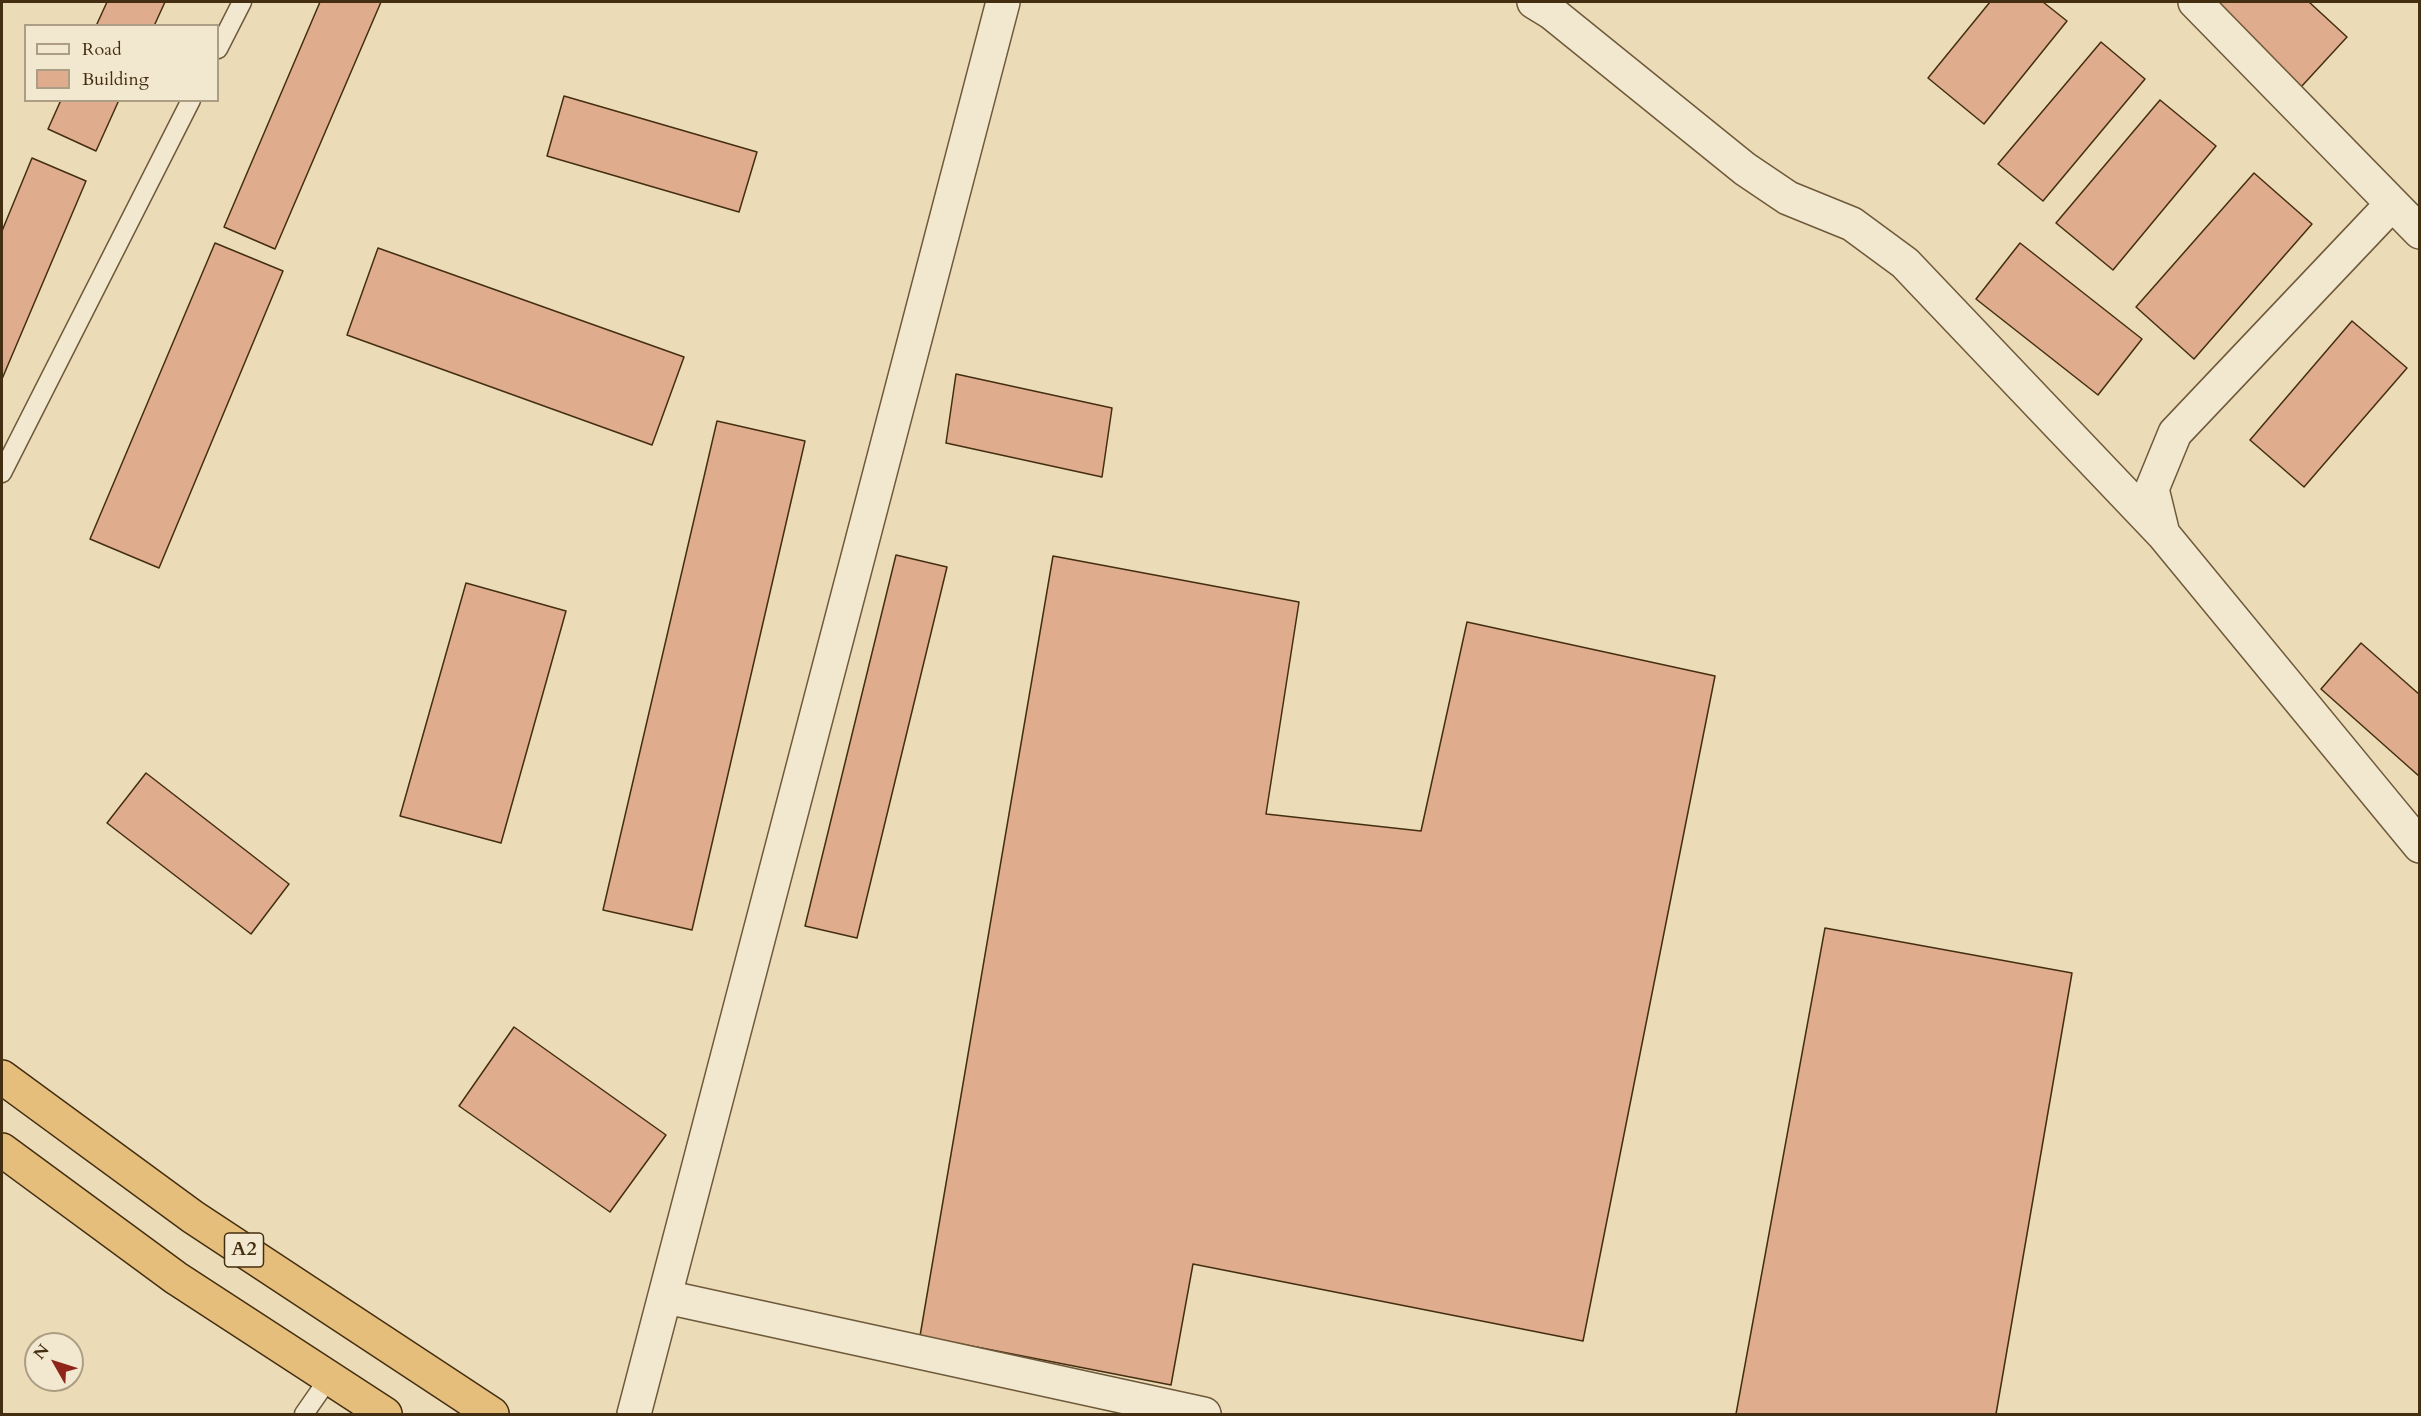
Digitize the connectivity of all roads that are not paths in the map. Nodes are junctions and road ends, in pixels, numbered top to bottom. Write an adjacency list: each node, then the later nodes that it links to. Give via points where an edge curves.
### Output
1 (242, 2): 5 (lane)
2 (1003, 2): 14 (street)
3 (1534, 2): 10 (street, via 1745,169 1788,198 1852,224 1905,263)
4 (2195, 2): 7 (street)
5 (219, 47)
6 (190, 102): 9 (lane)
7 (2392, 204): 8 (street); 10 (street, via 2175,433 2152,489)
8 (2420, 232)
9 (2, 473)
10 (2163, 534): 11 (street)
11 (2420, 846)
12 (2, 1077): 18 (highway, A2, via 193,1217)
13 (2, 1150): 15 (highway, via 176,1278)
14 (666, 1297): 19 (street); 20 (street)
15 (329, 1378): 16 (lane); 17 (highway)
16 (304, 1414)
17 (385, 1414)
18 (492, 1414)
19 (634, 1414)
20 (1204, 1414)

